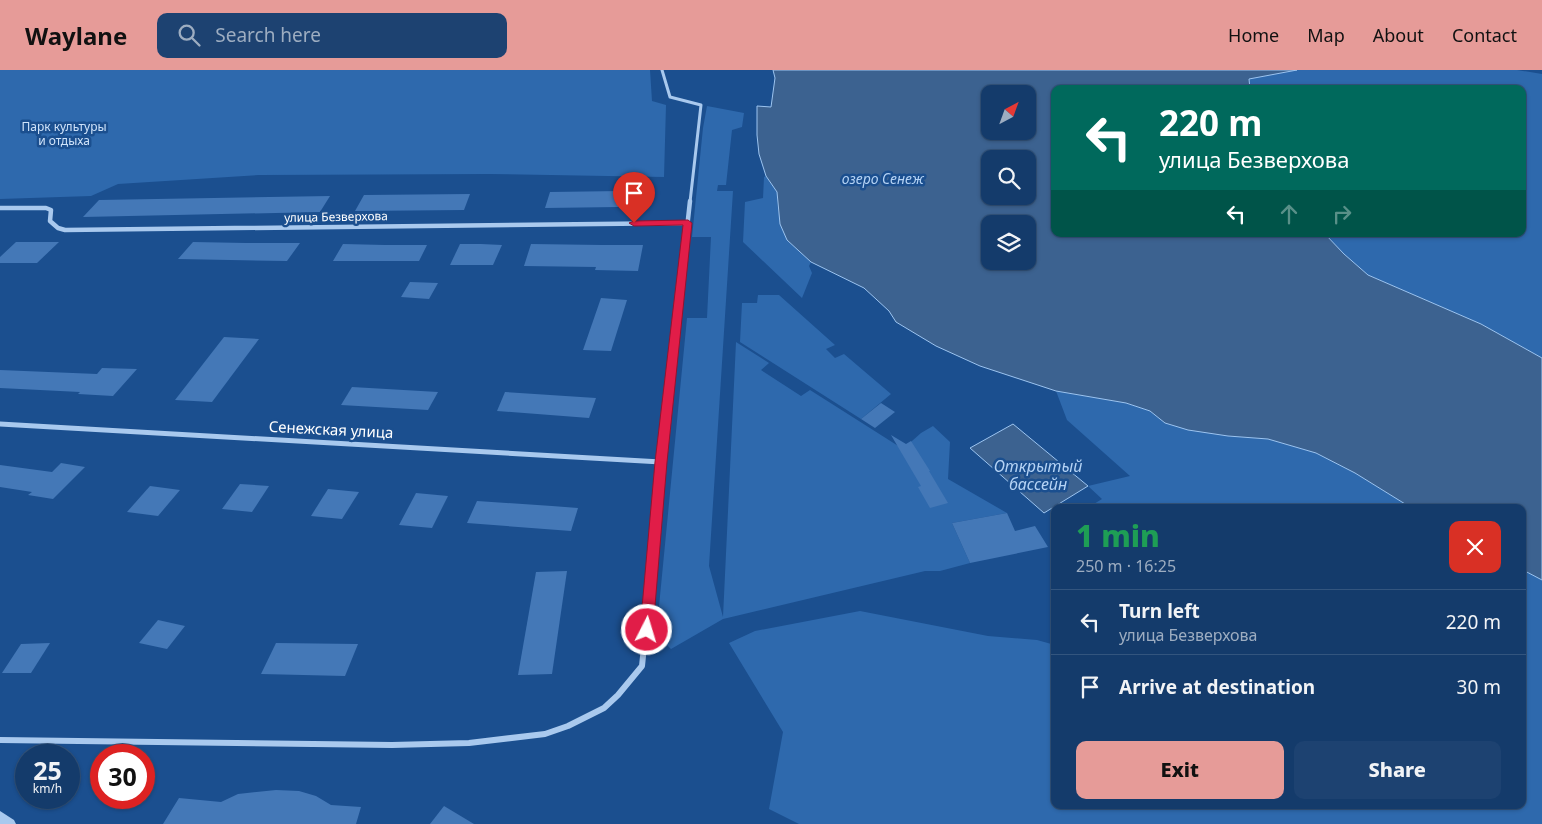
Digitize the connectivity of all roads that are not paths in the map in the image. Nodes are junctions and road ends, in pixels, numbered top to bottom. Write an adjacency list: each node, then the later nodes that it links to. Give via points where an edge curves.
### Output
1 (662, 70): 3 (street, via 670,97 701,105)
2 (0, 208): 3 (street, улица Безверхова, via 46,208 51,210 53,225 65,230)
3 (688, 223): 5 (street)
4 (0, 424): 5 (street, Сенежская улица)
5 (661, 462): 6 (street, via 642,666 604,708 568,726 545,734 438,744)
6 (0, 740)
7 (0, 817): 8 (street)
8 (10, 824)

